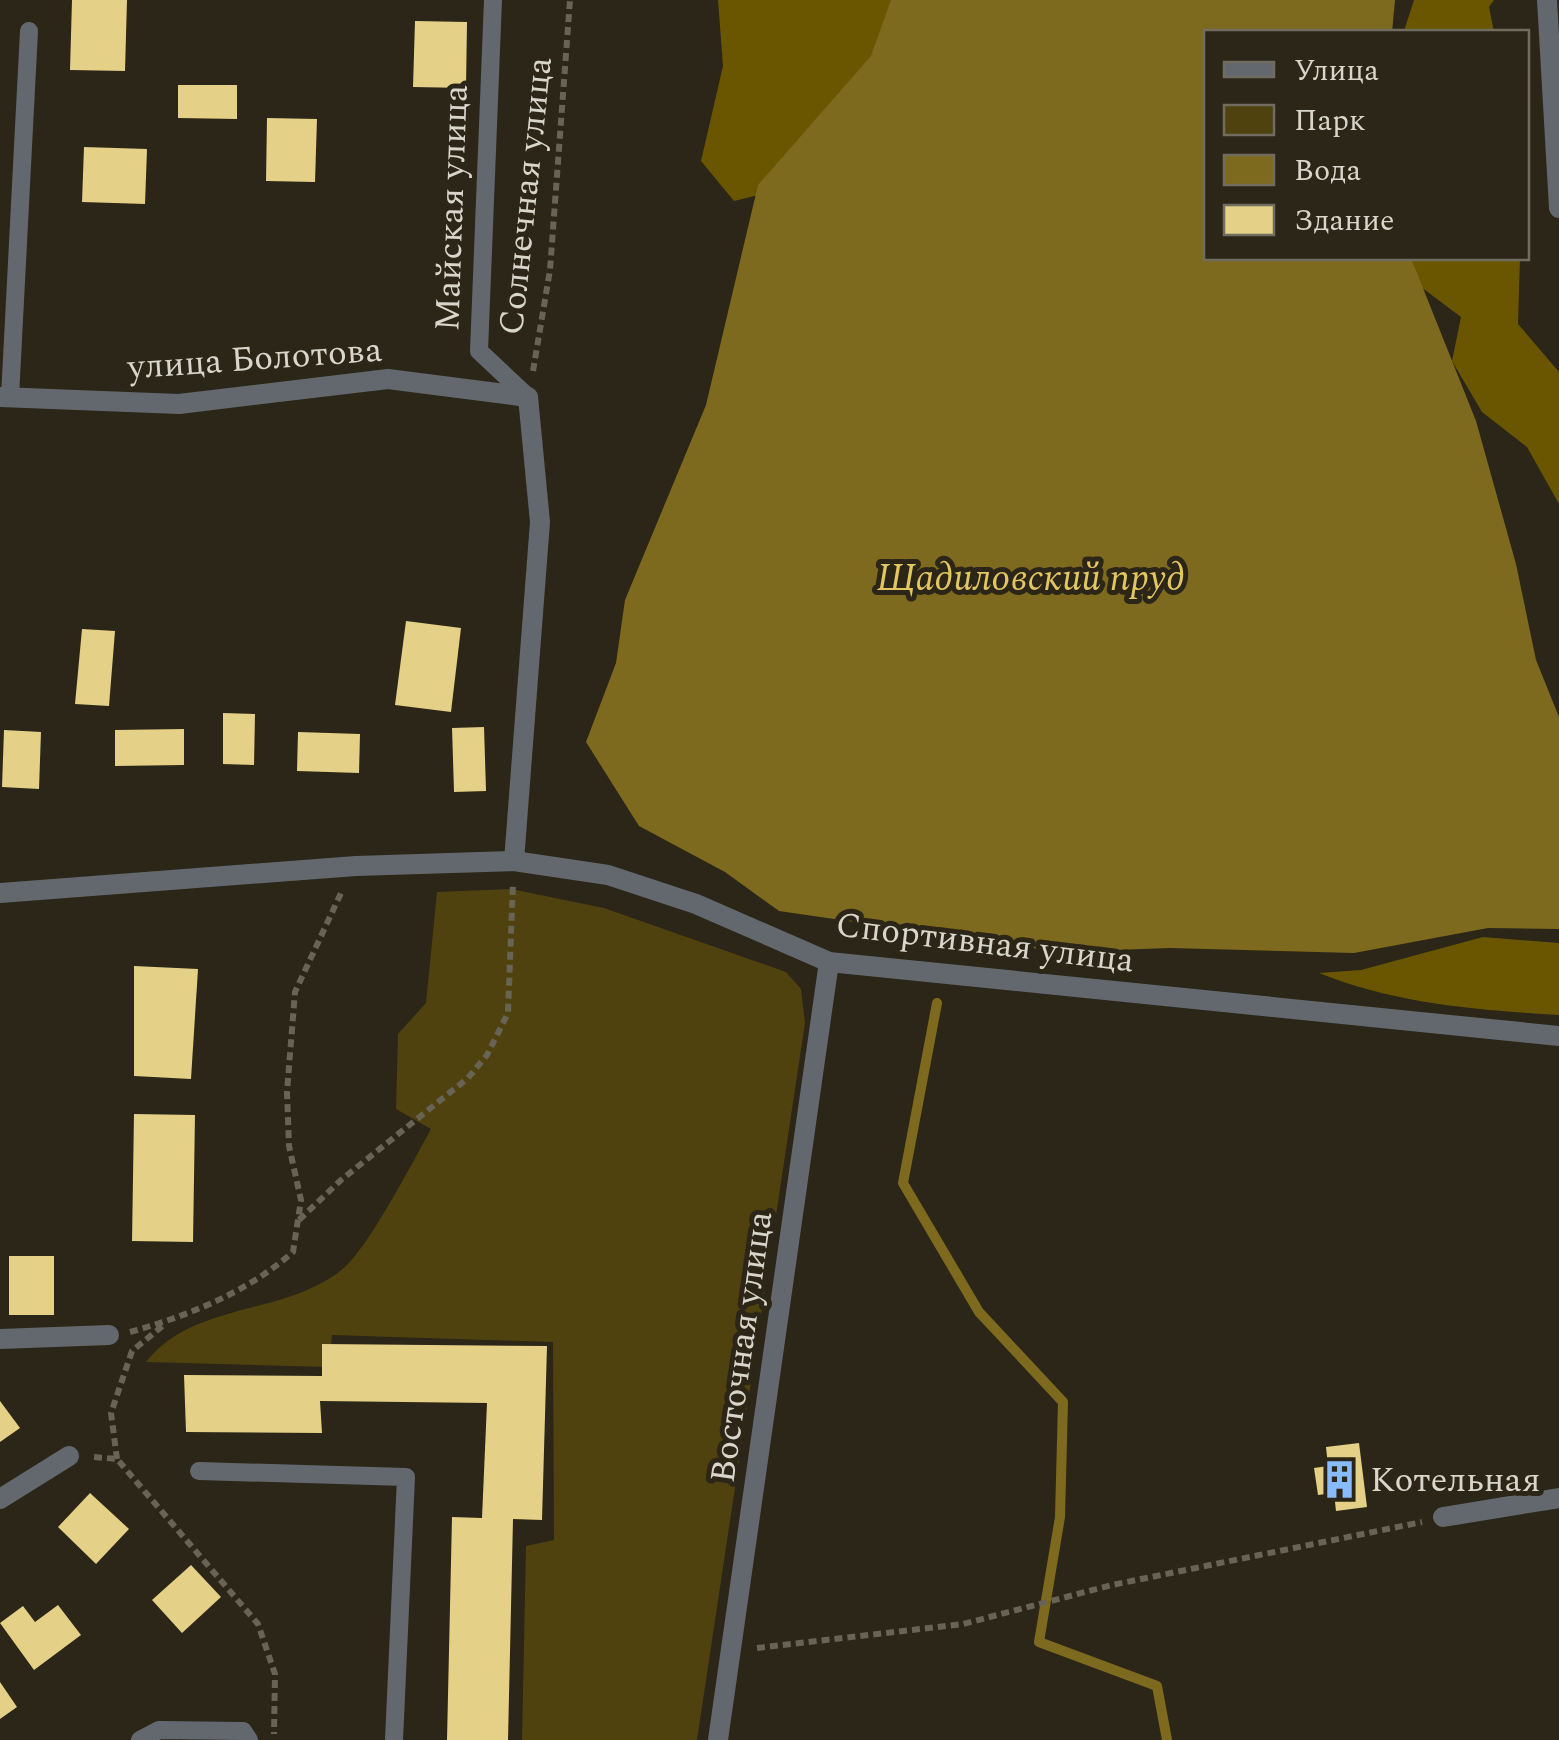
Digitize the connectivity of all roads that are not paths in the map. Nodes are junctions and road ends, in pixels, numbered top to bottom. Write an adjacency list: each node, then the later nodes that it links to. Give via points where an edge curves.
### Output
1 (493, 0): 6 (lane, Майская улица, via 479,351)
2 (1547, 0): 4 (street)
3 (29, 31): 5 (lane)
4 (1559, 208)
5 (5, 397): 6 (street, улица Болотова, via 180,404 388,379)
6 (528, 397): 7 (street, via 540,522)
7 (514, 861): 8 (street, Спортивная улица); 9 (street, Спортивная улица, via 608,875 696,904)
8 (0, 893)
9 (828, 962): 10 (street, Спортивная улица); 21 (street, Восточная улица)
10 (1559, 1036)
11 (109, 1336): 12 (street)
12 (0, 1339)
13 (69, 1456): 16 (street)
14 (199, 1471): 20 (lane, via 406,1476)
15 (1559, 1498): 17 (street)
16 (0, 1499)
17 (1443, 1517)
18 (140, 1740): 19 (lane, via 159,1730 242,1731)
19 (248, 1740)
20 (394, 1740)
21 (718, 1740)

